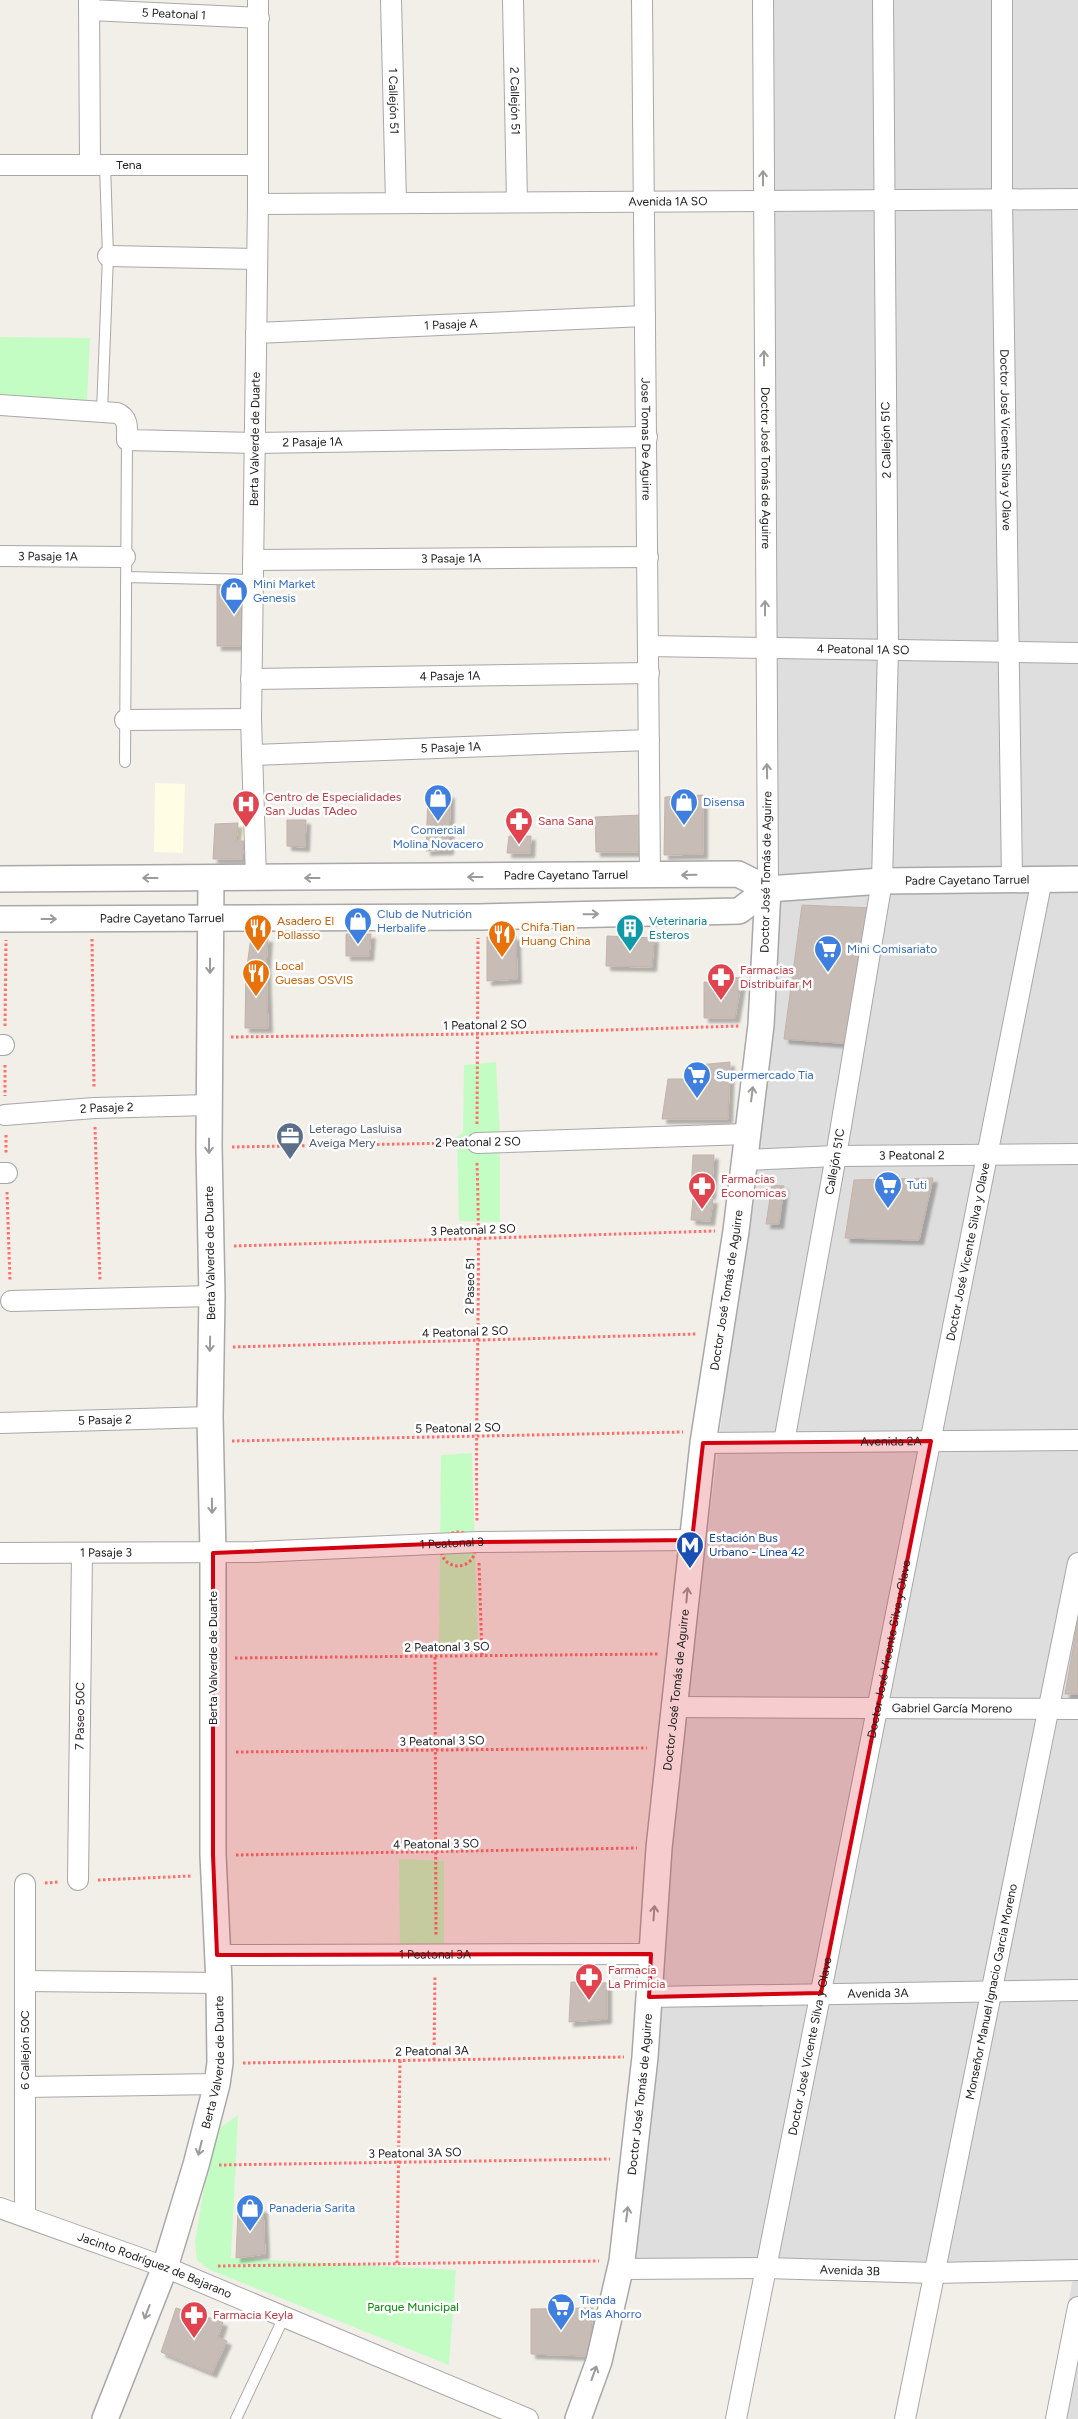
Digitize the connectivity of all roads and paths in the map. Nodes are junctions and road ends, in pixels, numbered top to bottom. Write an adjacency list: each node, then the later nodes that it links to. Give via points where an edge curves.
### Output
1 (391, 0): 16 (street, 1 Callejón 51)
2 (513, 0): 17 (street, 2 Callejón 51)
3 (642, 0): 15 (street, Jose Tomas De Aguirre)
4 (763, 0): 18 (street, Doctor José Tomás de Aguirre, one-way to 4)
5 (882, 0): 14 (street, 2 Callejón 51C)
6 (1002, 0): 12 (street, Doctor José Vicente Silva y Olave)
7 (90, 5): 8 (street, 5 Peatonal 1); 10 (street)
8 (258, 9): 11 (street, Berta Valverde de Duarte)
9 (0, 165): 10 (street, Tena)
10 (98, 165): 11 (street, Tena); 20 (lane)
11 (257, 165): 19 (street, Berta Valverde de Duarte)
12 (1002, 199): 13 (street, Avenida 1A SO); 14 (street, Avenida 1A SO); 36 (street, Doctor José Vicente Silva y Olave)
13 (1078, 199)
14 (883, 200): 18 (street, Avenida 1A SO); 35 (street, 2 Callejón 51C)
15 (644, 201): 17 (street, Avenida 1A SO); 18 (street, Avenida 1A SO); 22 (street, Jose Tomas De Aguirre)
16 (396, 202): 17 (street, Avenida 1A SO); 19 (street, Avenida 1A SO)
17 (517, 202)
18 (763, 202): 34 (street, Doctor José Tomás de Aguirre, one-way to 18)
19 (258, 204): 21 (street, Berta Valverde de Duarte)
20 (108, 256): 21 (street); 25 (lane)
21 (258, 259): 23 (street, Berta Valverde de Duarte)
22 (645, 316): 23 (street, 1 Pasaje A); 26 (street, Jose Tomas De Aguirre)
23 (256, 333): 28 (street, Berta Valverde de Duarte)
24 (0, 405): 25 (street)
25 (102, 412): 27 (street, via 123,416 127,422)
26 (646, 437): 28 (street, 2 Pasaje 1A); 30 (street, Jose Tomas De Aguirre)
27 (127, 440): 28 (street, 2 Pasaje 1A); 31 (lane)
28 (256, 443): 32 (street, Berta Valverde de Duarte)
29 (0, 556): 31 (street, 3 Pasaje 1A)
30 (648, 557): 32 (street, 3 Pasaje 1A); 33 (street, Jose Tomas De Aguirre)
31 (125, 567): 32 (lane); 41 (lane)
32 (253, 570): 39 (street, Berta Valverde de Duarte)
33 (648, 646): 34 (street, 4 Peatonal 1A SO); 38 (street, Jose Tomas De Aguirre)
34 (766, 648): 35 (street, 4 Peatonal 1A SO); 53 (street, Doctor José Tomás de Aguirre, one-way to 34)
35 (888, 649): 36 (street, 4 Peatonal 1A SO); 52 (street, 2 Callejón 51C)
36 (1009, 652): 37 (street, 4 Peatonal 1A SO); 49 (street, Doctor José Vicente Silva y Olave)
37 (1078, 654)
38 (649, 673): 39 (street, 4 Pasaje 1A); 42 (street, Jose Tomas De Aguirre)
39 (251, 679): 40 (street, Berta Valverde de Duarte)
40 (251, 719): 41 (street); 43 (street, Berta Valverde de Duarte)
41 (125, 720): 44 (lane)
42 (649, 740): 43 (street, 5 Pasaje 1A); 45 (street, Jose Tomas De Aguirre)
43 (252, 755): 47 (street, Berta Valverde de Duarte)
44 (125, 762)
45 (650, 876): 47 (street, Padre Cayetano Tarruel, one-way to 47); 53 (street, Padre Cayetano Tarruel, one-way to 45, via 738,874)
46 (211, 878): 47 (street, Padre Cayetano Tarruel); 48 (street, Padre Cayetano Tarruel, one-way to 48); 55 (street, Berta Valverde de Duarte)
47 (256, 878)
48 (0, 879)
49 (1012, 879): 50 (street, Padre Cayetano Tarruel); 52 (street, Padre Cayetano Tarruel)
50 (1042, 879): 51 (street, Padre Cayetano Tarruel); 65 (street, Doctor José Vicente Silva y Olave)
51 (1078, 879)
52 (882, 881): 53 (street, Padre Cayetano Tarruel); 67 (street, Callejón 51C)
53 (768, 889): 54 (street, Padre Cayetano Tarruel, one-way to 53, via 739,911); 57 (street, Doctor José Tomás de Aguirre)
54 (479, 917): 55 (street, Padre Cayetano Tarruel); 58 (path, 2 Paseo 51)
55 (210, 918): 56 (street, Padre Cayetano Tarruel, one-way to 55); 59 (street, Berta Valverde de Duarte, one-way to 59)
56 (0, 919)
57 (760, 1025): 58 (path, 1 Peatonal 2 SO); 62 (street, Doctor José Tomás de Aguirre, one-way to 57)
58 (478, 1034): 59 (path, 1 Peatonal 2 SO); 63 (path, 2 Paseo 51)
59 (210, 1038): 60 (street, Berta Valverde de Duarte)
60 (209, 1105): 61 (street, 2 Pasaje 2, via 94,1108); 64 (street, Berta Valverde de Duarte, one-way to 64)
61 (5, 1115)
62 (747, 1134): 63 (street, 2 Peatonal 2 SO); 68 (street, Doctor José Tomás de Aguirre)
63 (477, 1143): 64 (path, 2 Peatonal 2 SO); 71 (path, 2 Paseo 51)
64 (209, 1147): 72 (street, Berta Valverde de Duarte)
65 (988, 1154): 66 (street, 3 Peatonal 2); 67 (street, 3 Peatonal 2); 84 (street, Doctor José Vicente Silva y Olave)
66 (1078, 1154)
67 (836, 1156): 68 (street, 3 Peatonal 2); 85 (street, Callejón 51C)
68 (746, 1160): 70 (street, Doctor José Tomás de Aguirre)
69 (3, 1173): 74 (path)
70 (736, 1231): 71 (path, 3 Peatonal 2 SO); 75 (street, Doctor José Tomás de Aguirre)
71 (479, 1239): 72 (path, 3 Peatonal 2 SO); 76 (path, 2 Paseo 51)
72 (211, 1247): 73 (street, Berta Valverde de Duarte)
73 (212, 1296): 74 (street); 77 (street, Berta Valverde de Duarte, one-way to 77)
74 (11, 1301)
75 (721, 1333): 76 (path, 4 Peatonal 2 SO); 81 (street, Doctor José Tomás de Aguirre)
76 (478, 1341): 77 (path, 4 Peatonal 2 SO); 80 (path, 2 Paseo 51)
77 (210, 1347): 78 (street, Berta Valverde de Duarte)
78 (210, 1417): 79 (street, 5 Pasaje 2); 83 (street, Berta Valverde de Duarte)
79 (0, 1423)
80 (476, 1437): 81 (path, 5 Peatonal 2 SO); 83 (path, 5 Peatonal 2 SO); 86 (path, 2 Paseo 51)
81 (704, 1438): 85 (street, Avenida 2A); 87 (street, Doctor José Tomás de Aguirre)
82 (1078, 1440): 84 (street, Avenida 2A)
83 (211, 1441): 90 (street, Berta Valverde de Duarte, one-way to 90)
84 (931, 1441): 85 (street, Avenida 2A); 97 (street, Doctor José Vicente Silva y Olave)
85 (784, 1442)
86 (478, 1533): 87 (street, 1 Peatonal 3); 90 (street, 1 Peatonal 3); 93 (path, 2 Paseo 51)
87 (692, 1540): 92 (street, Doctor José Tomás de Aguirre, one-way to 87)
88 (0, 1553): 89 (street, 1 Pasaje 3)
89 (82, 1553): 90 (street, 1 Pasaje 3); 106 (street, 7 Paseo 50C)
90 (213, 1553): 95 (street, Berta Valverde de Duarte)
91 (1078, 1563): 98 (street, Monseñor Manuel Ignacio García Moreno)
92 (682, 1653): 93 (path, 2 Peatonal 3 SO); 96 (street, Doctor José Tomás de Aguirre)
93 (482, 1655): 94 (path, 2 Peatonal 3 SO)
94 (435, 1657): 95 (path, 2 Peatonal 3 SO); 101 (path)
95 (212, 1658): 102 (street, Berta Valverde de Duarte)
96 (676, 1707): 97 (street, Gabriel García Moreno); 100 (street, Doctor José Tomás de Aguirre)
97 (876, 1708): 98 (street, Gabriel García Moreno); 115 (street, Doctor José Vicente Silva y Olave)
98 (1050, 1709): 99 (street, Gabriel García Moreno); 114 (street, Monseñor Manuel Ignacio García Moreno)
99 (1078, 1709)
100 (671, 1748): 101 (path, 3 Peatonal 3 SO); 103 (street, Doctor José Tomás de Aguirre)
101 (436, 1750): 102 (path, 3 Peatonal 3 SO); 104 (path)
102 (213, 1752): 105 (street, Berta Valverde de Duarte)
103 (659, 1848): 104 (path, 4 Peatonal 3 SO); 109 (street, Doctor José Tomás de Aguirre, one-way to 103)
104 (436, 1853): 105 (path, 4 Peatonal 3 SO); 108 (path)
105 (214, 1865): 106 (path, 4 Peatonal 3 SO); 110 (street, Berta Valverde de Duarte)
106 (78, 1880): 107 (path, 4 Peatonal 3 SO)
107 (25, 1884): 111 (street, 6 Callejón 50C)
108 (435, 1954): 109 (street, 1 Peatonal 3A); 110 (street, 1 Peatonal 3A); 119 (path)
109 (651, 1954): 116 (street, Doctor José Tomás de Aguirre)
110 (217, 1955): 112 (street, Berta Valverde de Duarte)
111 (25, 1981): 112 (street); 121 (street, 6 Callejón 50C)
112 (219, 1983): 120 (street, Berta Valverde de Duarte)
113 (1078, 1990): 114 (street, Avenida 3A)
114 (993, 1991): 115 (street, Avenida 3A); 133 (street, Monseñor Manuel Ignacio García Moreno)
115 (821, 1993): 116 (street, Avenida 3A); 131 (street, Doctor José Vicente Silva y Olave)
116 (649, 1997): 117 (street, Doctor José Tomás de Aguirre)
117 (645, 2057): 119 (path, 2 Peatonal 3A); 122 (street, Doctor José Tomás de Aguirre)
118 (400, 2060): 119 (path, 2 Peatonal 3A); 120 (path, 2 Peatonal 3A); 123 (path)
119 (434, 2060)
120 (218, 2074): 121 (street); 124 (street, Berta Valverde de Duarte, one-way to 124)
121 (25, 2086): 126 (street, 6 Callejón 50C)
122 (634, 2159): 123 (path, 3 Peatonal 3A SO); 128 (street, Doctor José Tomás de Aguirre, one-way to 122)
123 (399, 2162): 124 (path, 3 Peatonal 3A SO); 127 (path)
124 (196, 2165): 130 (street, Berta Valverde de Duarte)
125 (0, 2208): 126 (street, Jacinto Rodríguez de Bejarano)
126 (25, 2216): 130 (street, Jacinto Rodríguez de Bejarano)
127 (396, 2264): 128 (path); 129 (path)
128 (621, 2265): 131 (street, Avenida 3B); 139 (street, Doctor José Tomás de Aguirre, one-way to 128, via 599,2361)
129 (213, 2266)
130 (165, 2267): 135 (street, Jacinto Rodríguez de Bejarano); 136 (street, Berta Valverde de Duarte, one-way to 136)
131 (766, 2268): 133 (street, Avenida 3B); 140 (street, Doctor José Vicente Silva y Olave)
132 (1078, 2270): 133 (street, Avenida 3B)
133 (934, 2273): 141 (street, Monseñor Manuel Ignacio García Moreno)
134 (1078, 2307): 142 (street)
135 (284, 2317): 137 (lane); 138 (street, Jacinto Rodríguez de Bejarano)
136 (105, 2419)
137 (236, 2419)
138 (528, 2419)
139 (578, 2419)
140 (736, 2419)
141 (905, 2419)
142 (1056, 2419)

